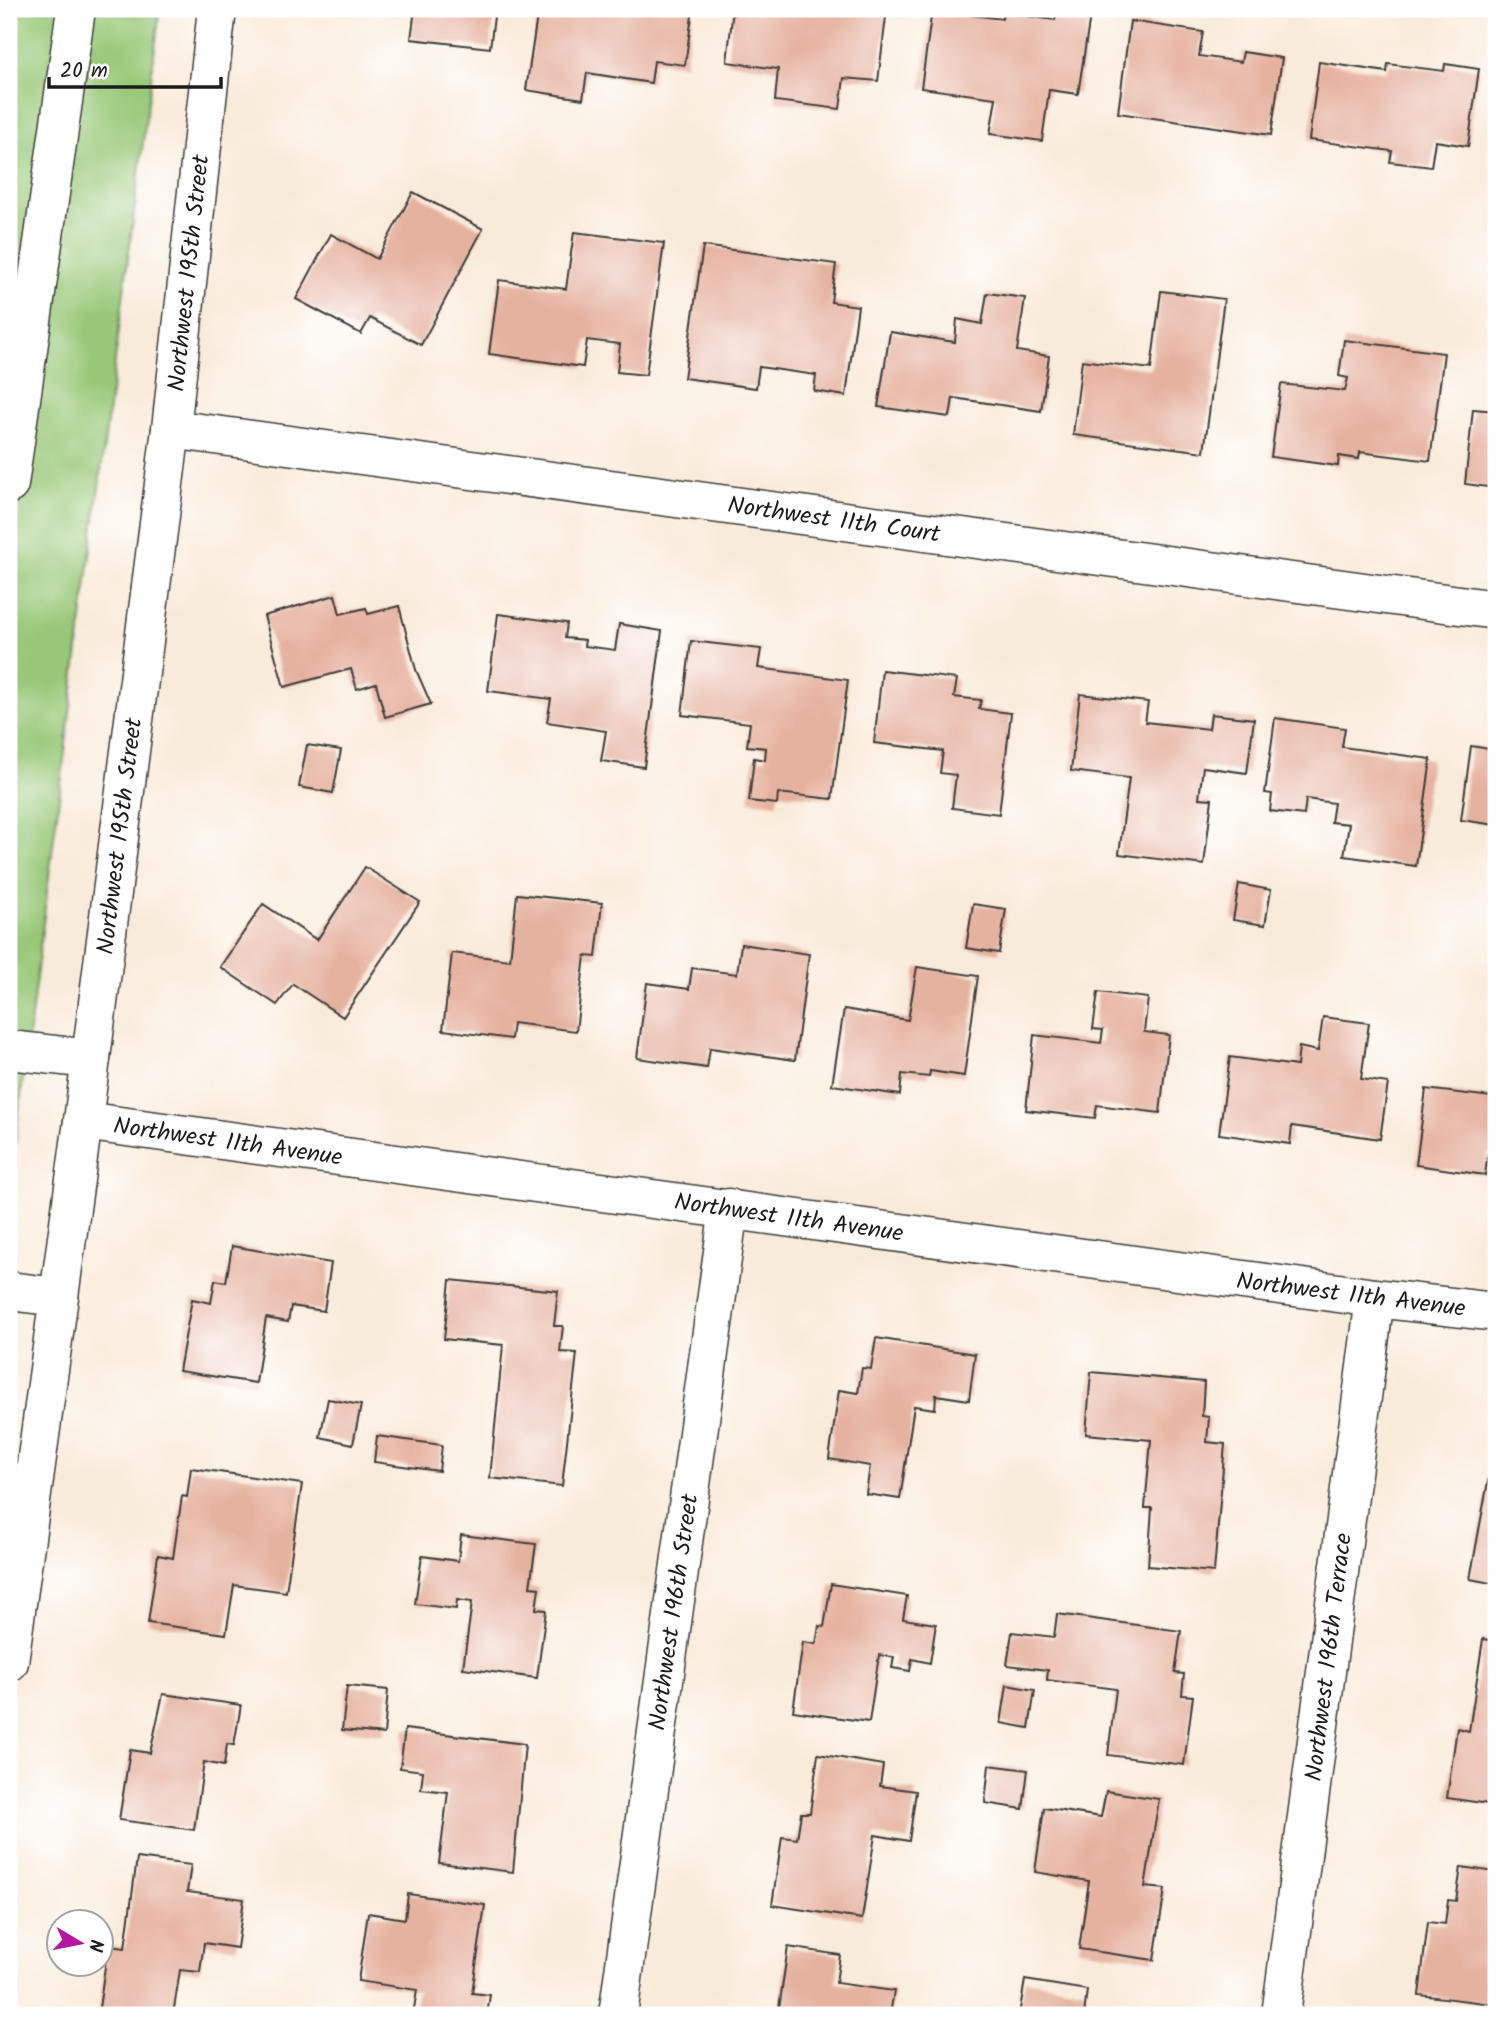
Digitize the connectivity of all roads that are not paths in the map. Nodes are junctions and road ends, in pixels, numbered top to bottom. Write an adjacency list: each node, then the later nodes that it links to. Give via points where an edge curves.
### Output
1 (76, 9): 4 (street)
2 (217, 9): 3 (street, Northwest 195th Street)
3 (171, 429): 5 (street, Northwest 11th Court); 7 (street, Northwest 195th Street)
4 (9, 484)
5 (1496, 610)
6 (9, 1050): 7 (street)
7 (91, 1059): 8 (street, Northwest 195th Street)
8 (83, 1121): 9 (street, Northwest 11th Avenue); 11 (street, Northwest 195th Street)
9 (729, 1208): 12 (street, Northwest 11th Avenue); 15 (street, Northwest 196th Street)
10 (9, 1291): 11 (street)
11 (58, 1297): 14 (street, Northwest 195th Street)
12 (1375, 1298): 13 (street, Northwest 11th Avenue); 16 (street, Northwest 196th Terrace)
13 (1496, 1312)
14 (9, 1662)
15 (618, 2015)
16 (1281, 2015)

